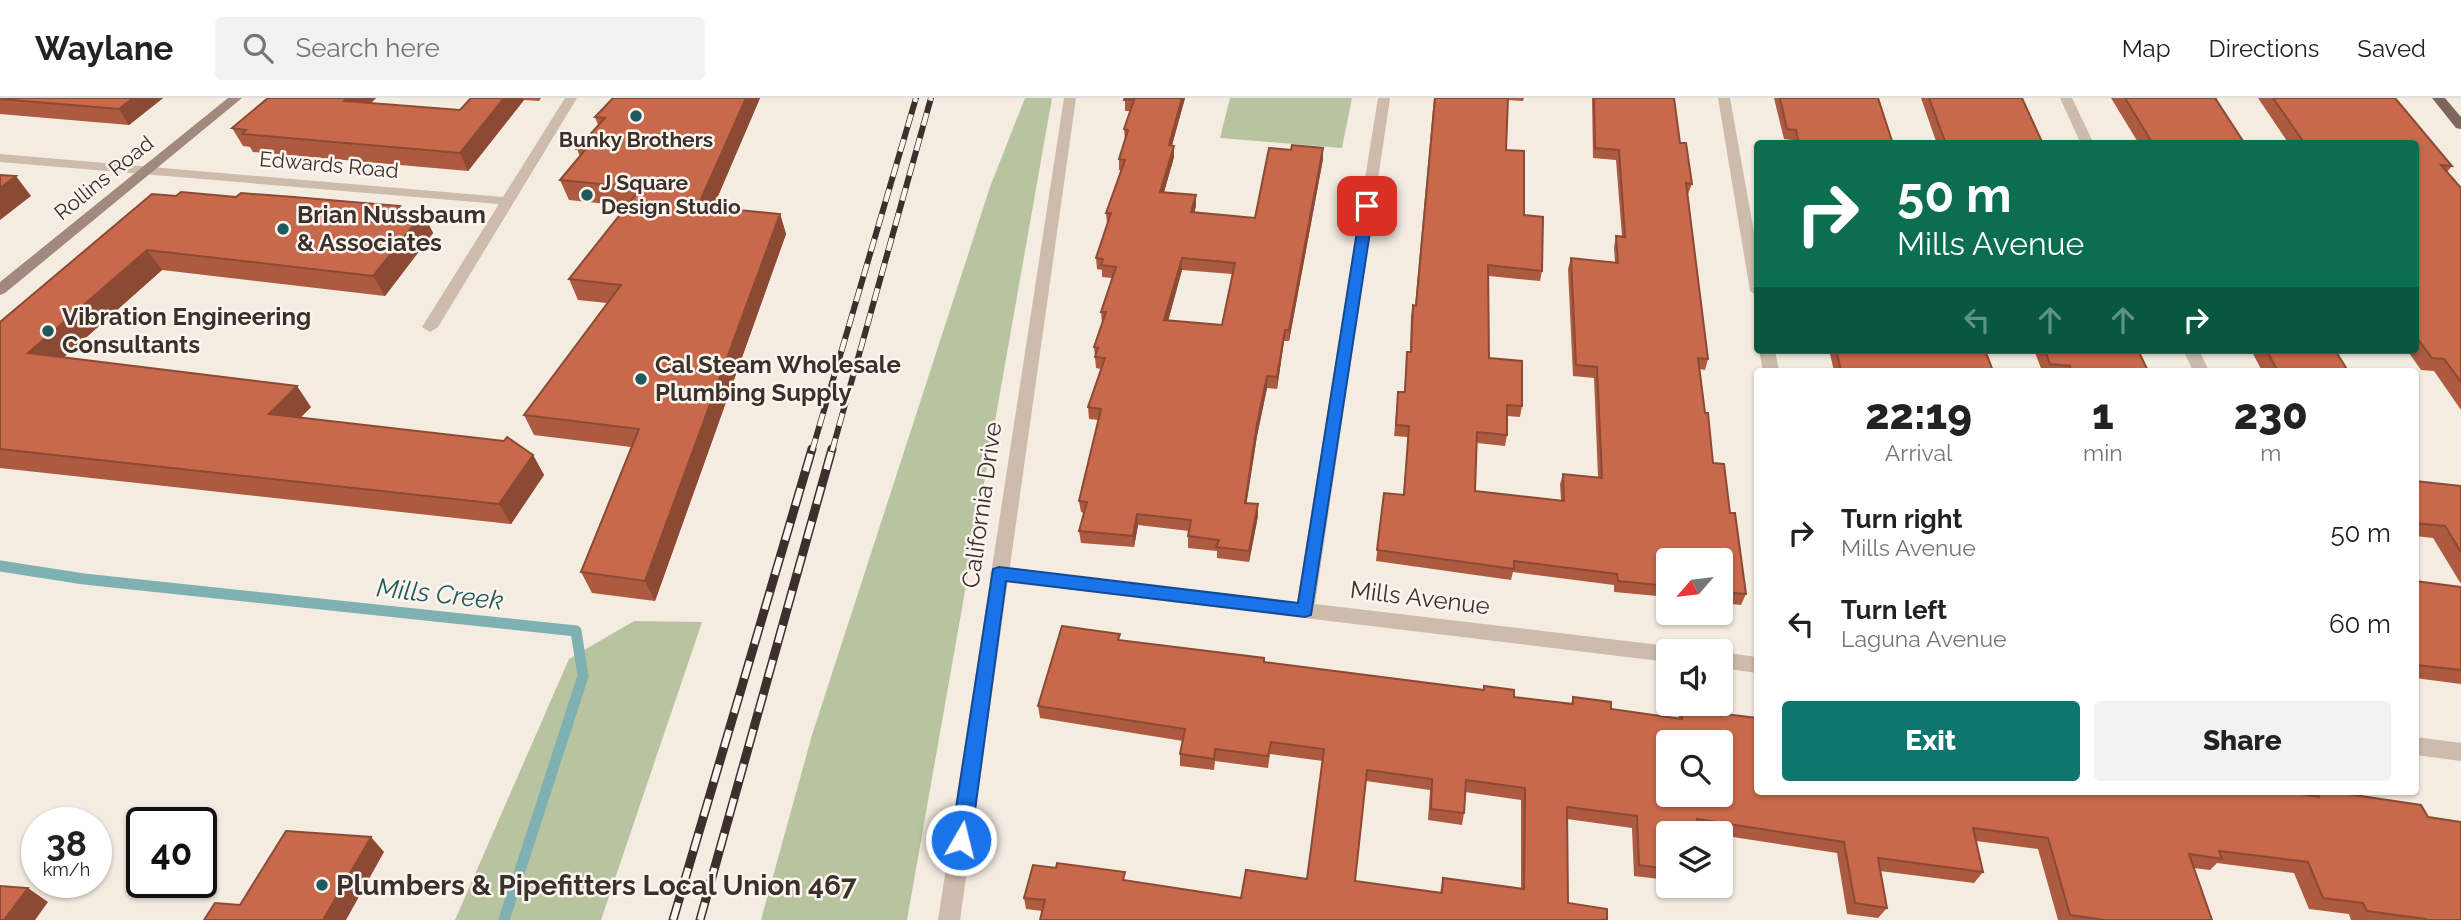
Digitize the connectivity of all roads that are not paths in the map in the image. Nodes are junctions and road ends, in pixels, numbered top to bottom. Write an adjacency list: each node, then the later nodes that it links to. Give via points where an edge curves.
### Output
1 (236, 98): 11 (main road, Rollins Road)
2 (571, 98): 12 (street)
3 (1070, 98): 16 (street, California Drive)
4 (1384, 98): 17 (street)
5 (1724, 98): 13 (street)
6 (2066, 98): 9 (street)
7 (2438, 98): 8 (main road)
8 (2461, 125)
9 (2086, 140)
10 (0, 158): 11 (street, Edwards Road)
11 (147, 170): 12 (street, Edwards Road); 14 (main road, Rollins Road)
12 (507, 201): 15 (street)
13 (1754, 273)
14 (0, 290)
15 (430, 327)
16 (999, 573): 17 (street, Mills Avenue); 23 (street, California Drive)
17 (1305, 610): 18 (street, Mills Avenue)
18 (1656, 653)
19 (1733, 662): 20 (street)
20 (1754, 665)
21 (2419, 747): 22 (street)
22 (2461, 752)
23 (949, 920)

